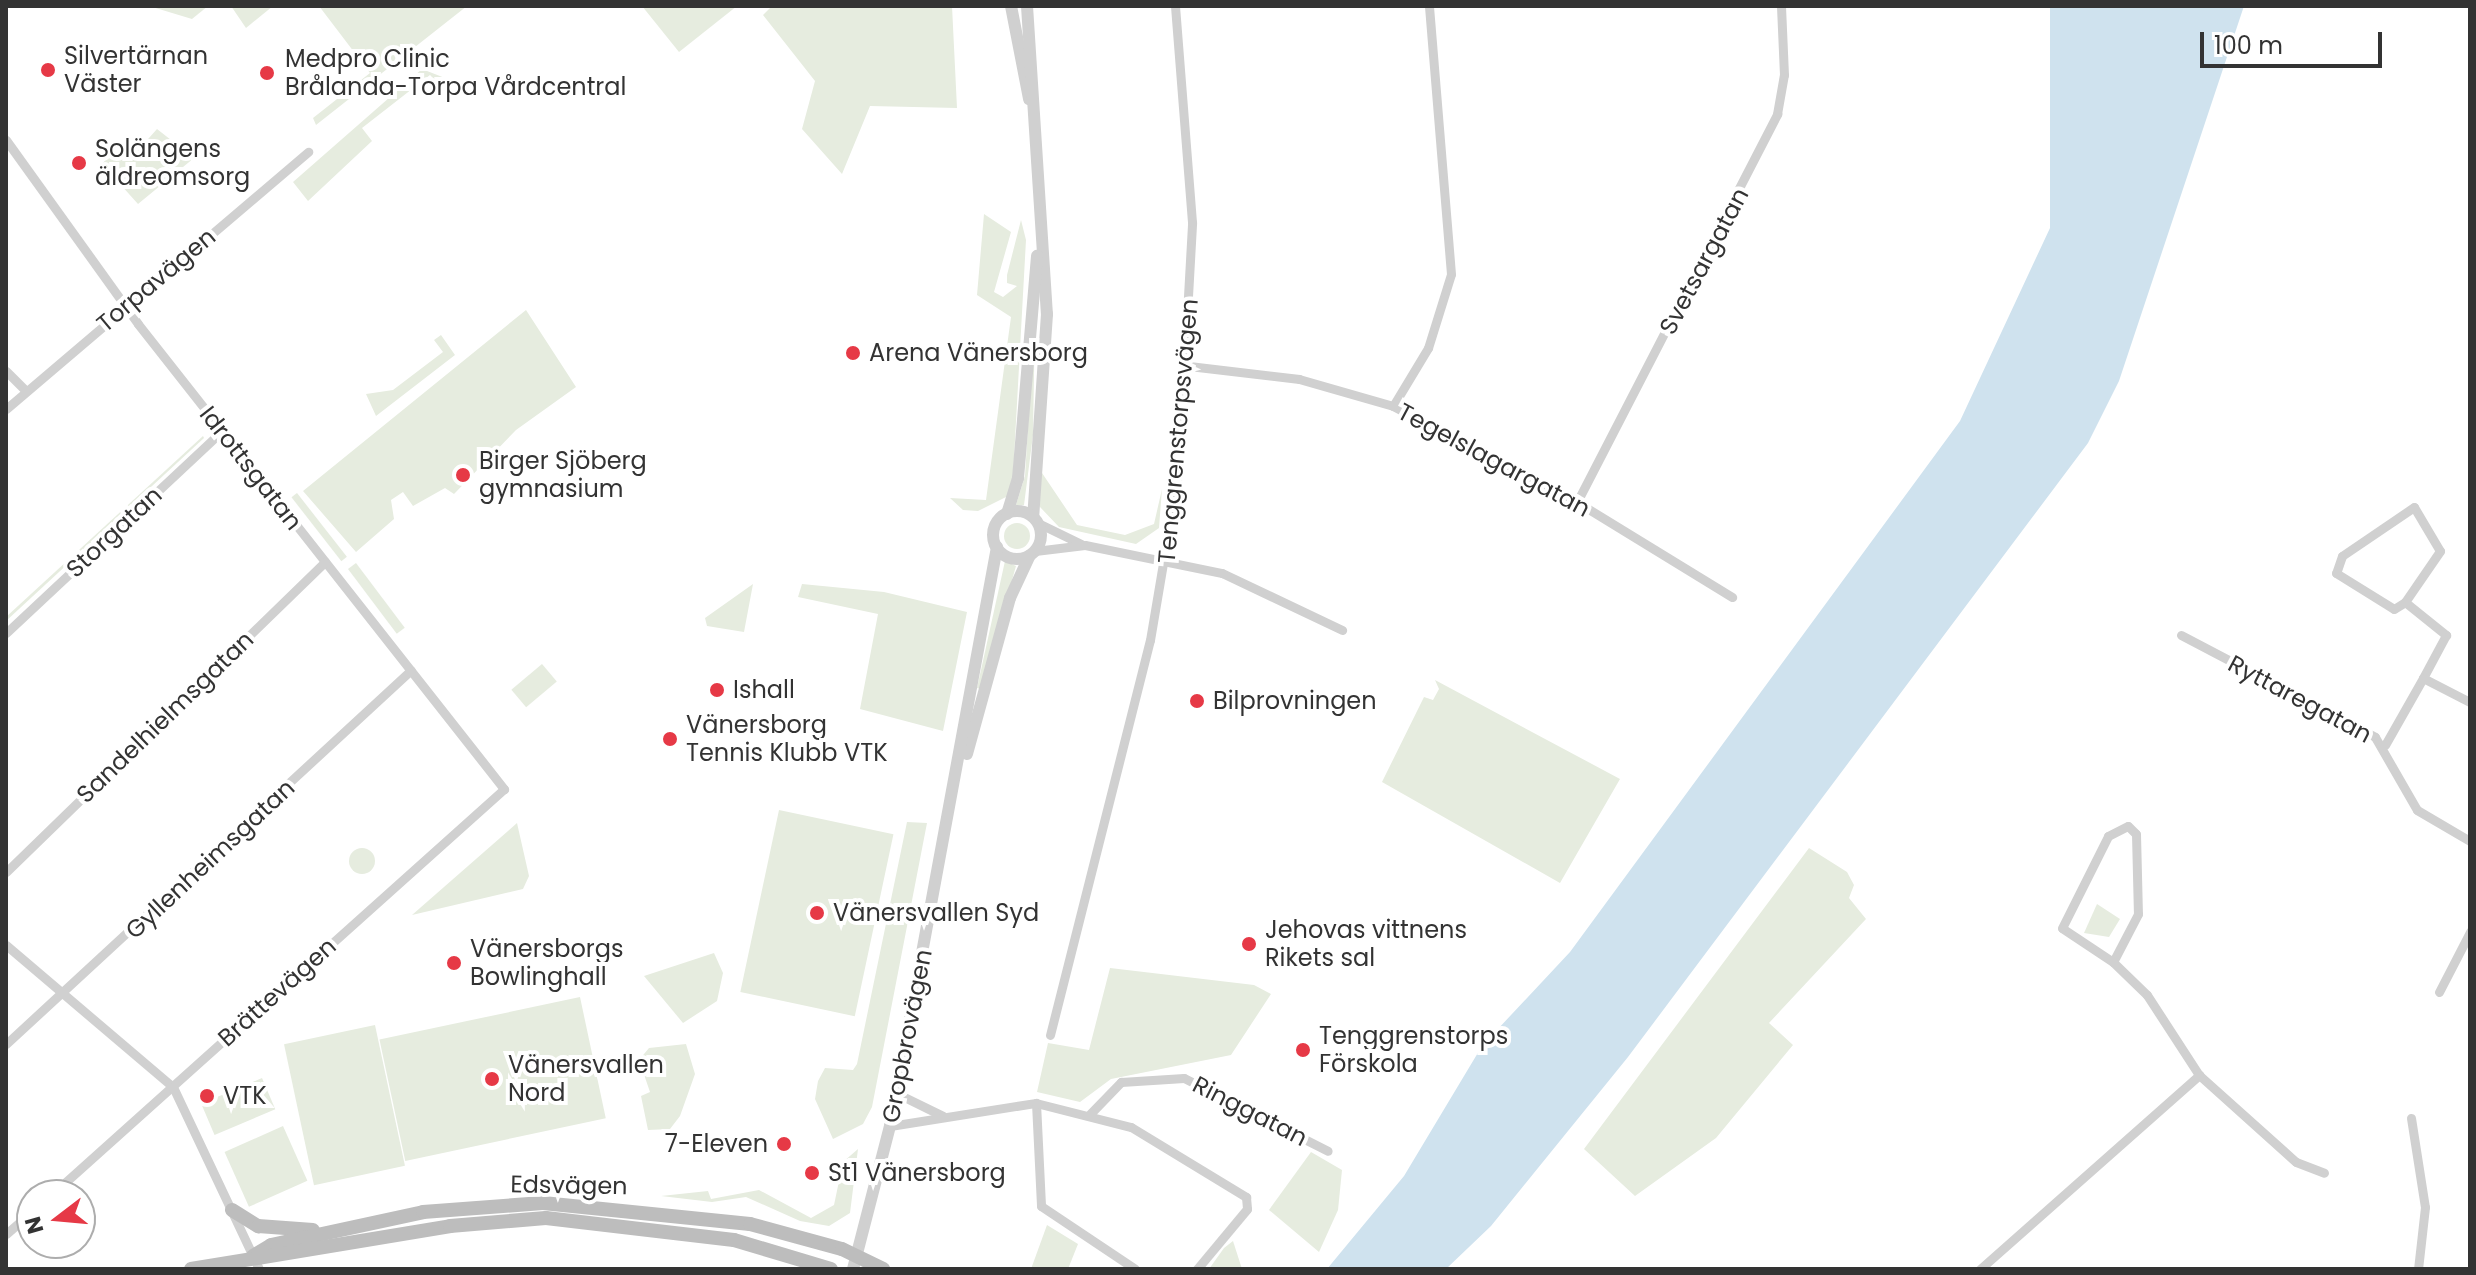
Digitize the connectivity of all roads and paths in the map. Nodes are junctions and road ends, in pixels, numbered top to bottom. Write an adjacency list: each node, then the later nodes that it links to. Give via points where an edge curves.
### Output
1 (1011, 6): 6 (street)
2 (1027, 6): 6 (street)
3 (1175, 6): 12 (street, Tenggrenstorpsvägen, via 1191,191)
4 (1429, 6): 15 (street, via 1451,274 1428,348)
5 (1781, 6): 18 (street, Svetsargatan, via 1784,75 1777,114)
6 (1033, 118): 10 (street)
7 (6, 140): 9 (street, Idrottsgatan)
8 (308, 152): 11 (street, Torpavägen)
9 (10, 155): 11 (street, Idrottsgatan)
10 (1041, 225): 19 (street, via 1018,478); 20 (street, via 1047,314)
11 (125, 306): 14 (street, Torpavägen); 17 (street, Idrottsgatan)
12 (1189, 366): 15 (street, Tegelslagargatan, via 1299,379); 24 (street, Tenggrenstorpsvägen)
13 (6, 371): 14 (street)
14 (26, 391): 16 (street, Torpavägen)
15 (1393, 406): 18 (street, Tegelslagargatan)
16 (6, 409)
17 (222, 431): 25 (street, Idrottsgatan); 29 (street, Storgatan)
18 (1577, 502): 26 (street, Tegelslagargatan)
19 (1007, 514): 20 (street); 22 (street, via 995,527)
20 (1035, 520): 21 (street); 23 (street)
21 (1085, 545): 23 (street); 24 (street)
22 (997, 547): 23 (street, via 1013,558); 35 (street, Gropbrovägen)
23 (1032, 553): 35 (street, Gropbrovägen, via 1010,598)
24 (1168, 560): 28 (street, via 1250,583); 44 (street, Tenggrenstorpsvägen)
25 (325, 562): 31 (street, Idrottsgatan); 38 (street, Sandelhielmsgatan)
26 (1732, 597)
27 (2405, 602): 27 (street, via 2394,609 2340,580 2336,566 2414,507 2440,551); 32 (street, via 2446,635)
28 (1342, 630)
29 (6, 633)
30 (2181, 635): 34 (street, Ryttaregatan)
31 (411, 670): 36 (street, Idrottsgatan); 43 (street, Gyllenheimsgatan)
32 (2423, 678): 33 (street); 34 (street)
33 (2470, 702)
34 (2385, 745): 37 (street, Ryttaregatan, via 2417,810)
35 (961, 768): 48 (street, Gropbrovägen)
36 (504, 789): 47 (street, Brättevägen)
37 (2470, 841)
38 (6, 872)
39 (2470, 932): 42 (street)
40 (6, 945): 43 (street)
41 (2113, 962): 41 (street, via 2138,914 2136,834 2128,826 2108,836 2062,928); 46 (street, via 2147,995)
42 (2439, 992)
43 (66, 994): 45 (street, Gyllenheimsgatan); 47 (street)
44 (1050, 1035)
45 (6, 1044)
46 (2199, 1075): 55 (street, via 2296,1162); 66 (street)
47 (173, 1087): 56 (street, Brättevägen); 57 (street)
48 (896, 1093): 51 (street); 53 (street, Gropbrovägen)
49 (1036, 1103): 50 (street); 51 (street); 64 (street, via 1041,1206)
50 (1090, 1114): 54 (street, Ringgatan, via 1121,1082 1184,1078); 65 (street, via 1158,1141 1246,1197 1247,1209)
51 (943, 1116): 53 (street)
52 (2411, 1118): 67 (street, via 2425,1207)
53 (890, 1126): 59 (street, Gropbrovägen)
54 (1328, 1151)
55 (2324, 1173)
56 (69, 1179)
57 (232, 1210): 58 (main road, via 270,1228); 60 (street)
58 (337, 1230): 59 (main road, Edsvägen, via 423,1212 543,1203 750,1224); 60 (main road, Edsvägen)
59 (854, 1262): 63 (main road, Edsvägen)
60 (256, 1263): 61 (main road, Edsvägen); 62 (main road, Edsvägen, via 546,1218 734,1240)
61 (191, 1269)
62 (831, 1269)
63 (883, 1269)
64 (1135, 1269)
65 (1197, 1269)
66 (1980, 1269)
67 (2418, 1269)

